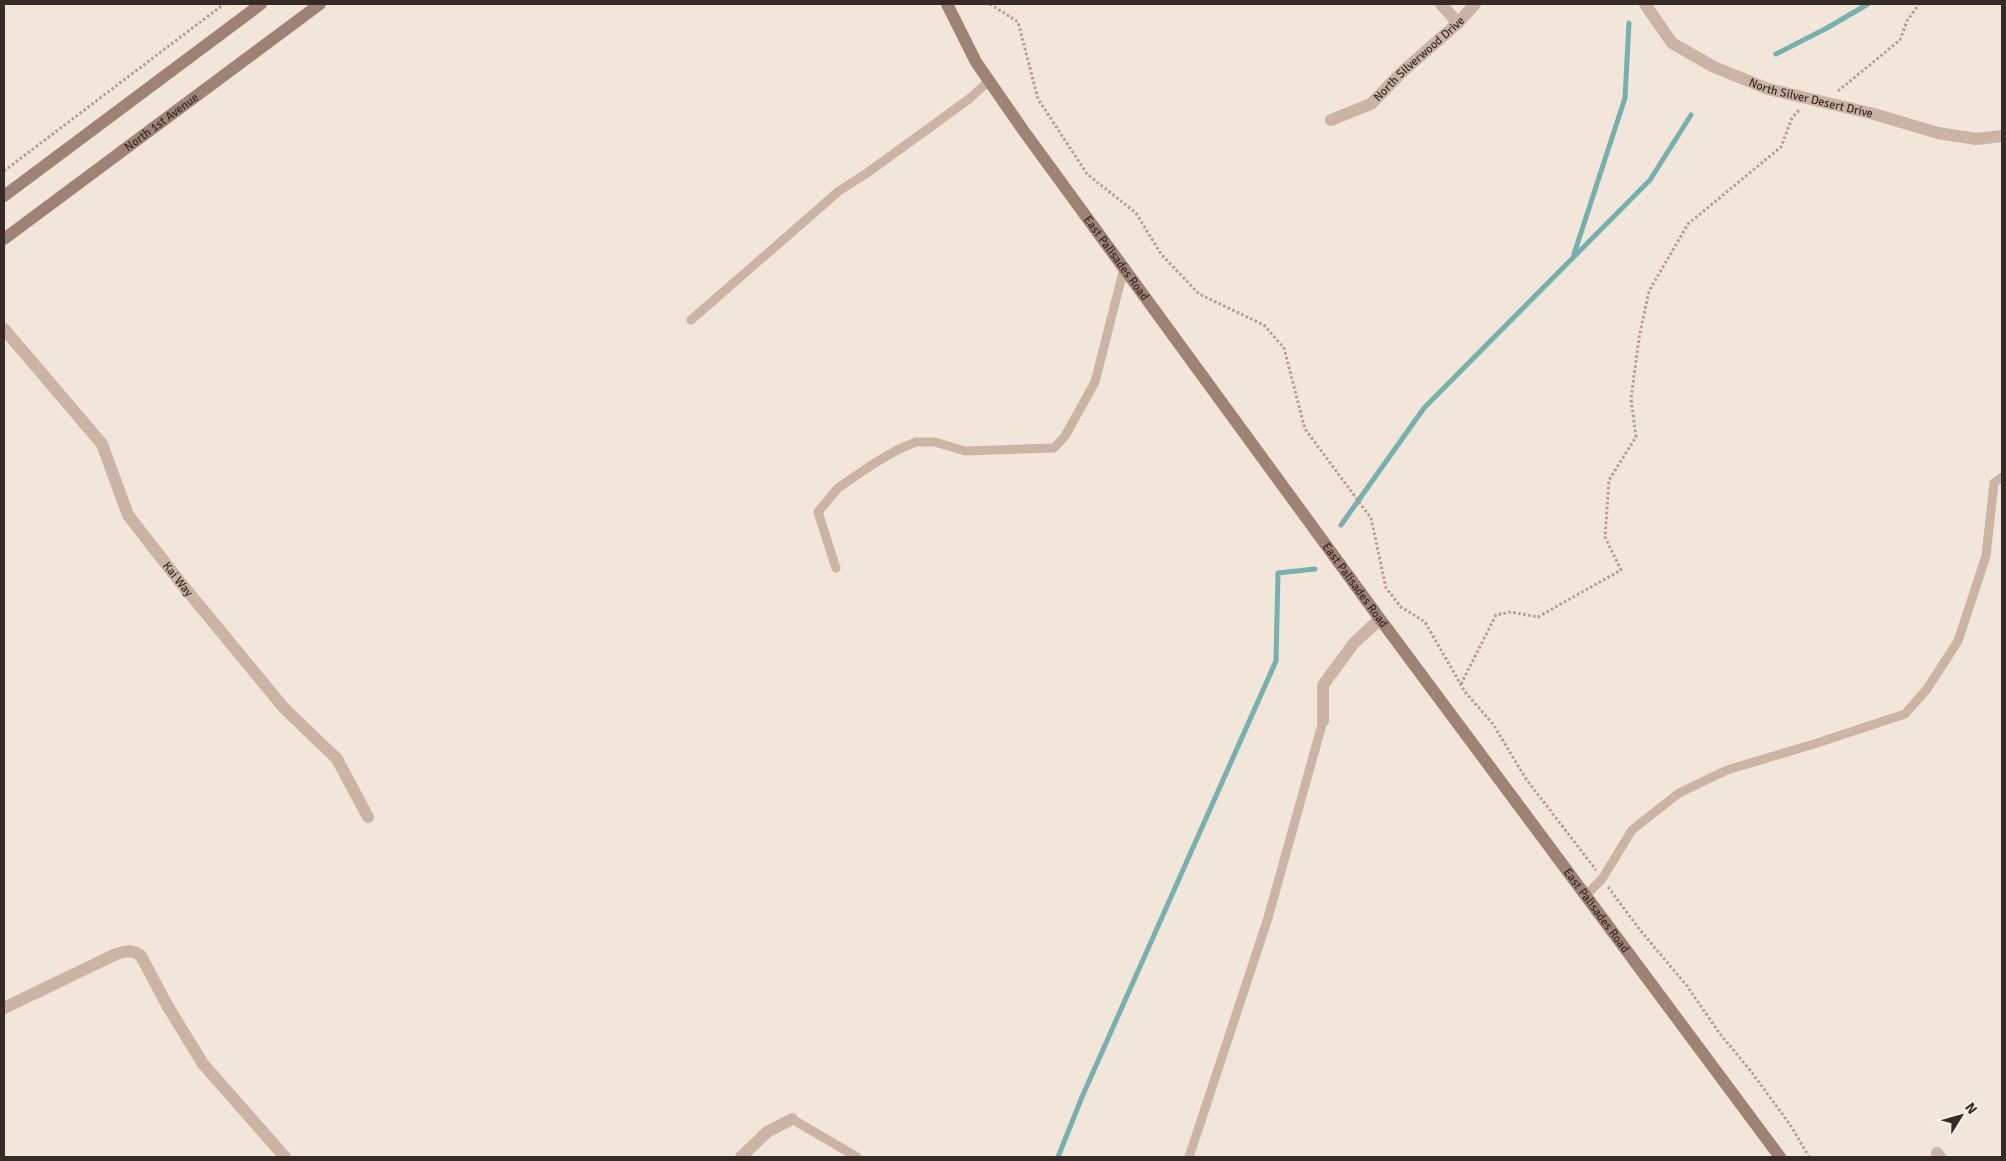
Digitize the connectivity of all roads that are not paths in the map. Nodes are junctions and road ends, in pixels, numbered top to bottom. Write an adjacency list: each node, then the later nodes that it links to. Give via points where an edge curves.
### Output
1 (261, 4): 11 (street)
2 (320, 4): 12 (street, North 1st Avenue)
3 (946, 4): 8 (street, East Palisades Road)
4 (1441, 4): 7 (street)
5 (1475, 4): 7 (street, North Silverwood Drive)
6 (1645, 4): 10 (street, North Silver Desert Drive, via 1672,43 1714,67 1768,89 1938,133 1976,139)
7 (1458, 23): 9 (street, North Silverwood Drive, via 1371,104)
8 (989, 81): 13 (street, East Palisades Road); 14 (lane, via 969,99 839,191)
9 (1331, 120)
10 (2002, 136)
11 (4, 196)
12 (4, 239)
13 (1124, 268): 17 (lane, via 1095,382 1065,436 1054,448 965,451 935,442 916,442 899,449 838,488 818,512); 18 (street, East Palisades Road)
14 (691, 320)
15 (4, 329): 20 (street, Kai Way, via 102,444 128,515 284,708 337,759)
16 (2002, 477): 21 (lane, via 1994,483 1986,556 1958,641 1927,689 1905,714 1727,770 1679,793 1632,830 1602,879)
17 (836, 568)
18 (1380, 619): 19 (street, via 1354,643 1323,685); 21 (street, East Palisades Road)
19 (1324, 721): 27 (lane, via 1268,918)
20 (368, 817)
21 (1586, 895): 28 (street, East Palisades Road)
22 (4, 1008): 24 (street, via 125,950 134,952 141,956 203,1064)
23 (792, 1119): 25 (street, via 766,1132); 26 (lane)
24 (285, 1157)
25 (741, 1157)
26 (857, 1157)
27 (1189, 1157)
28 (1780, 1157)

